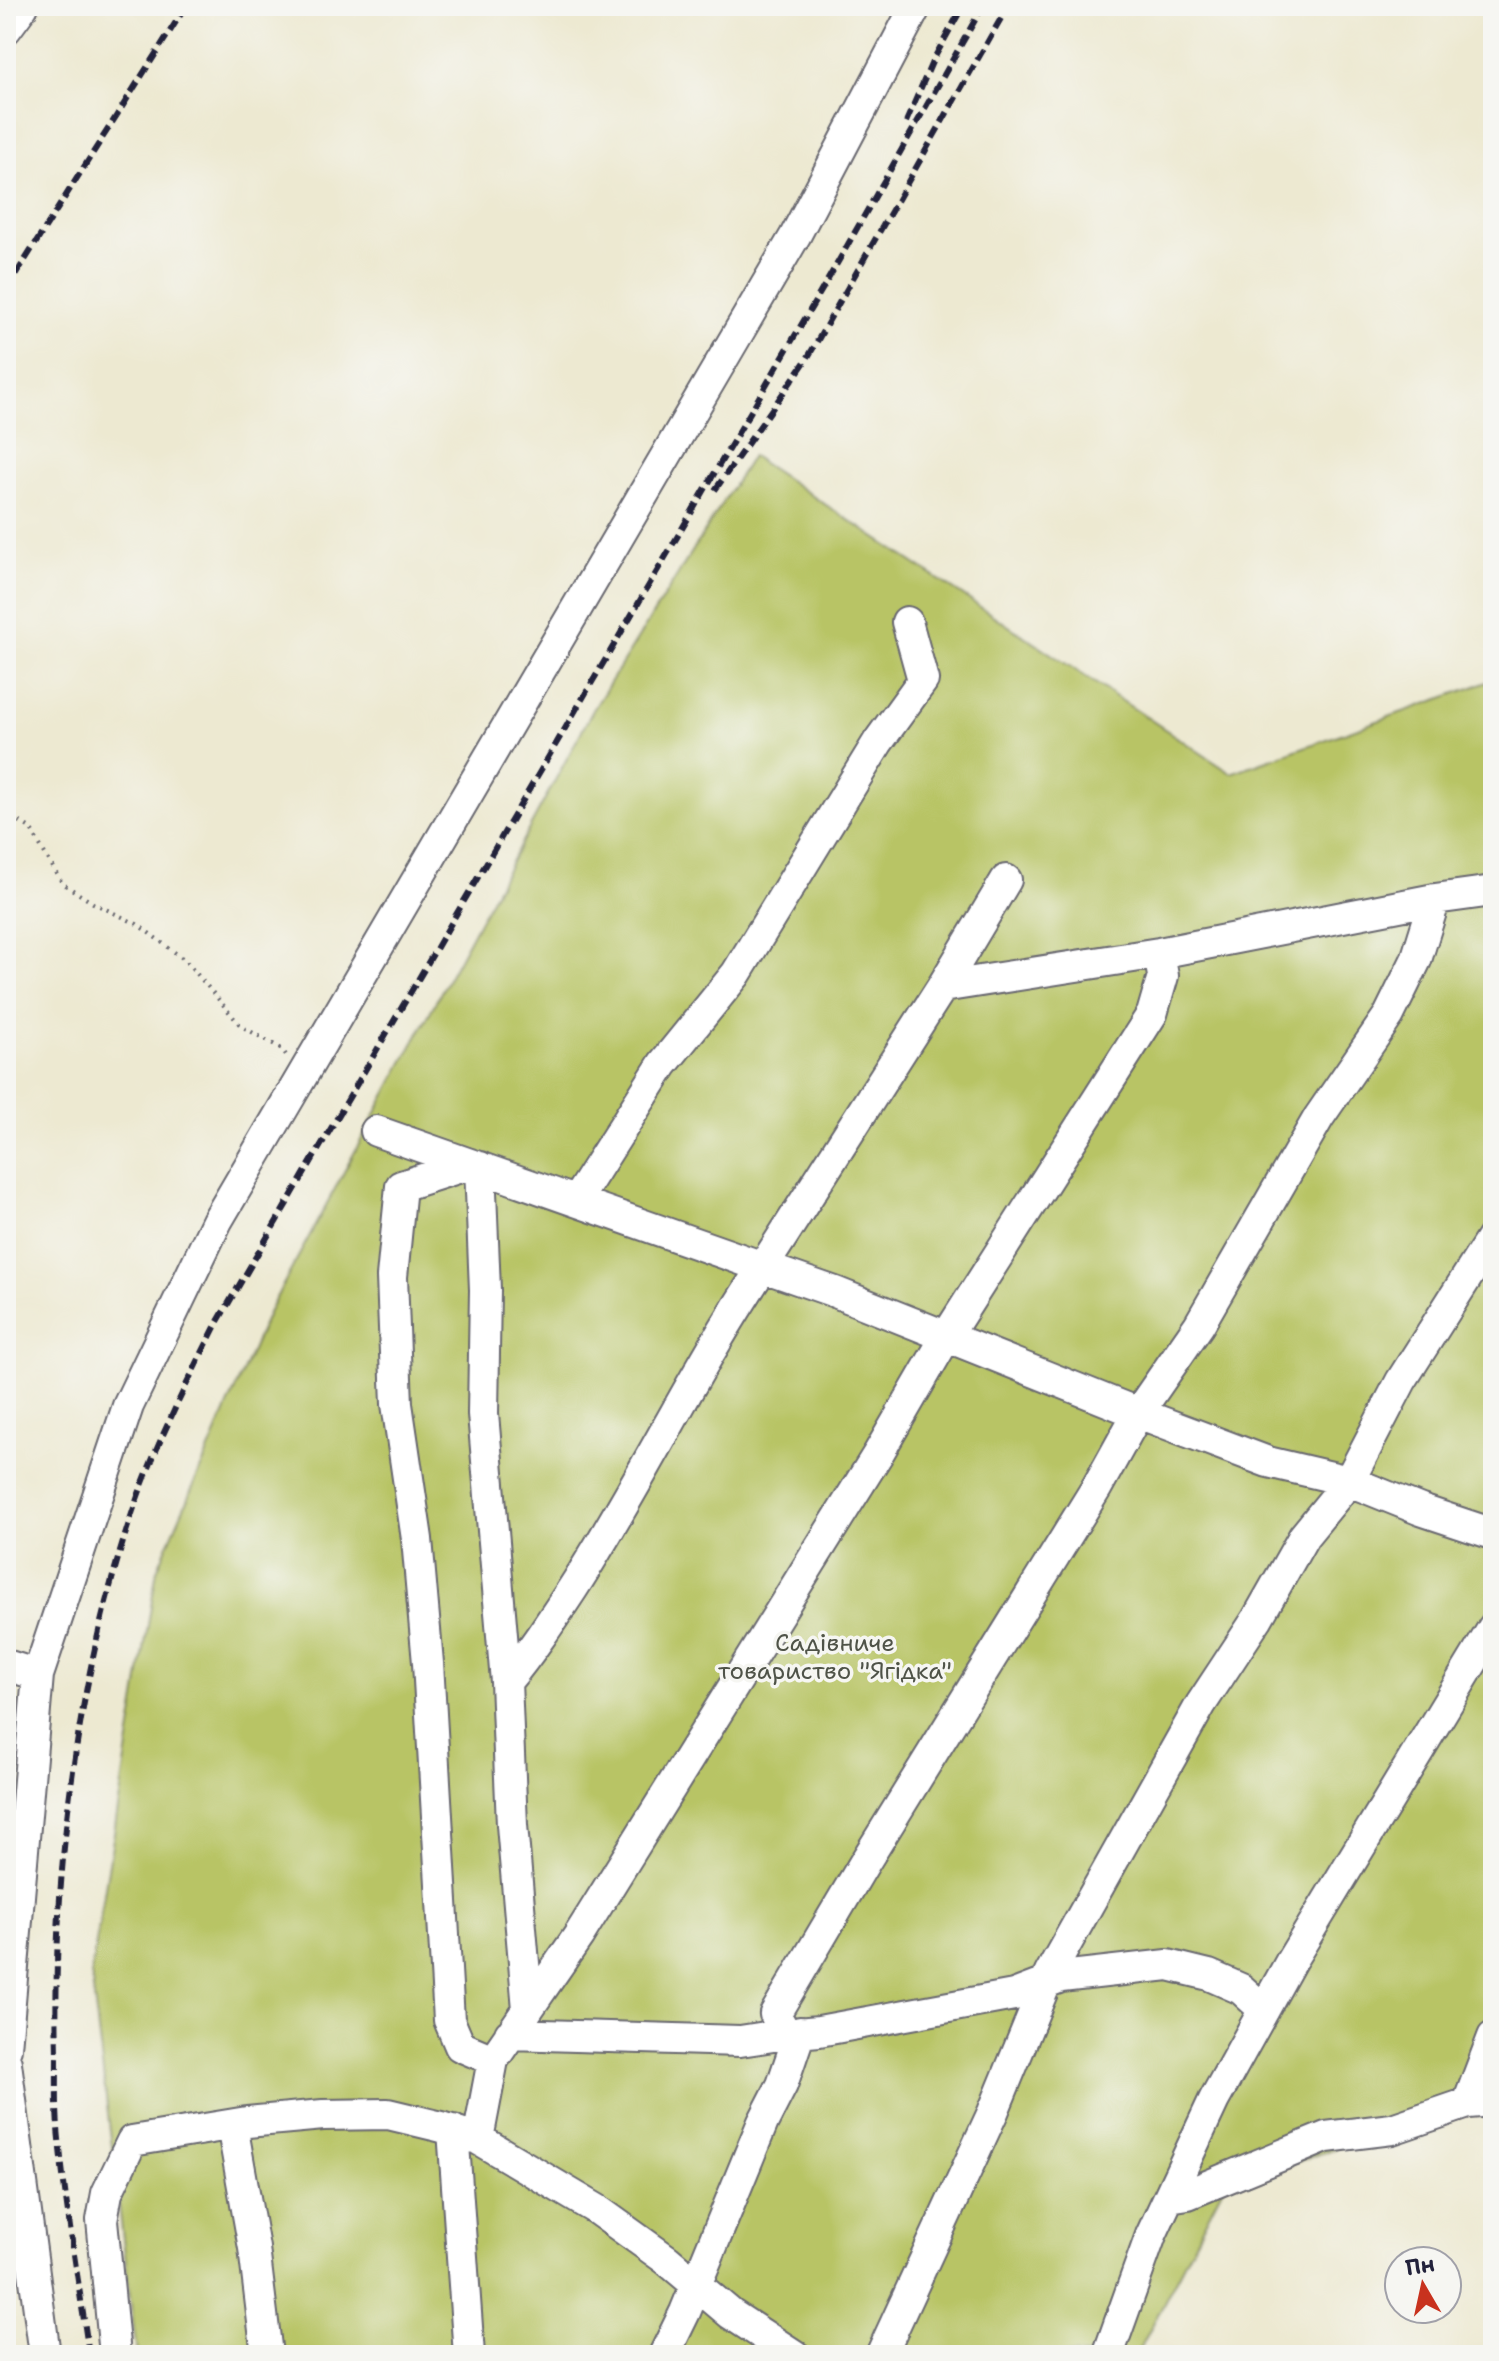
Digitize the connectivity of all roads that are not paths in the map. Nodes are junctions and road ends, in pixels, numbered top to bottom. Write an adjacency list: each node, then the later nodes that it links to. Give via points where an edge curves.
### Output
1 (23, 6): 3 (street)
2 (916, 6): 21 (street, via 795,236 217,1221 128,1406)
3 (6, 29)
4 (907, 622): 12 (street, via 923,680 878,742 736,974 663,1064)
5 (1006, 880): 9 (street)
6 (1493, 891): 7 (street)
7 (1435, 899): 8 (street); 16 (street, via 1416,960 1389,1015 1319,1117 1199,1325)
8 (1159, 953): 9 (street); 15 (street, via 1163,976 1152,1014)
9 (942, 987): 14 (street)
10 (376, 1131): 11 (street)
11 (475, 1166): 12 (street); 22 (street, via 485,1290 483,1414); 29 (street, via 401,1186 392,1277 397,1404 428,1663 449,2020 460,2046)
12 (576, 1201): 14 (street)
13 (1493, 1236): 17 (street, via 1401,1381)
14 (763, 1267): 15 (street); 22 (street, via 722,1328 600,1546)
15 (946, 1337): 16 (street); 23 (street, via 702,1739)
16 (1138, 1413): 17 (street, via 1268,1462); 25 (street, via 775,2014)
17 (1349, 1481): 18 (street); 41 (street, via 1304,1536 1201,1704 1050,1973 993,2112)
18 (1493, 1534)
19 (1493, 1628): 24 (street)
20 (6, 1665): 21 (street)
21 (38, 1675): 28 (street)
22 (506, 1682): 23 (street)
23 (528, 2009): 26 (street)
24 (1264, 2010): 25 (street, via 1241,1989 1168,1965 1061,1977 1014,1995); 34 (street)
25 (793, 2033): 26 (street, via 740,2041); 39 (street, via 782,2085)
26 (510, 2034): 29 (street)
27 (1493, 2037): 31 (street)
28 (6, 2048)
29 (493, 2060): 33 (street)
30 (6, 2063): 35 (street)
31 (1481, 2102): 34 (street, via 1392,2129 1326,2137)
32 (232, 2125): 33 (street, via 388,2114); 36 (street, via 132,2141 107,2193 102,2220); 37 (street)
33 (466, 2135): 38 (street); 40 (street, via 596,2209 731,2314)
34 (1169, 2197): 42 (street)
35 (45, 2355)
36 (115, 2355)
37 (267, 2355)
38 (469, 2355)
39 (664, 2355)
40 (794, 2355)
41 (881, 2355)
42 (1108, 2355)

